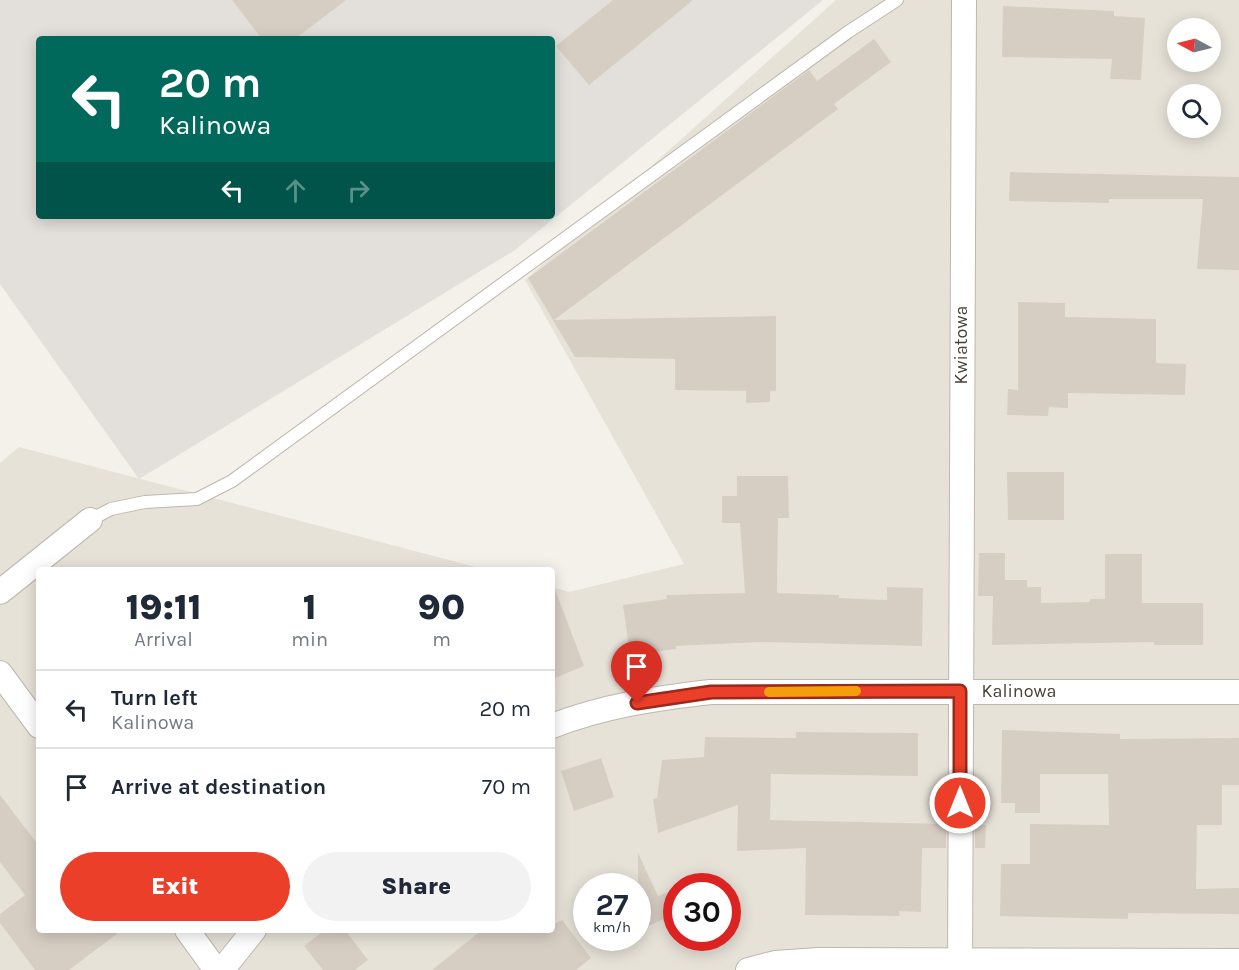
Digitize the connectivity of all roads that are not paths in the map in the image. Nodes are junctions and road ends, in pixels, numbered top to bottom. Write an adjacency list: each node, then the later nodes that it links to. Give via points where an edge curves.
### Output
1 (897, 0): 3 (lane, via 231,481 196,499 123,506)
2 (964, 0): 6 (street, Kwiatowa)
3 (90, 520): 4 (street)
4 (0, 592)
5 (0, 673): 8 (street)
6 (960, 691): 7 (street, Kalinowa); 9 (street, Kalinowa, via 711,692 657,698); 13 (street, Kwiatowa)
7 (1239, 692)
8 (36, 722)
9 (555, 725)
10 (189, 933): 14 (street)
11 (252, 933): 15 (street)
12 (1239, 961): 13 (street)
13 (960, 965): 16 (street, via 818,960 775,963)
14 (216, 970)
15 (222, 970)
16 (748, 970)

